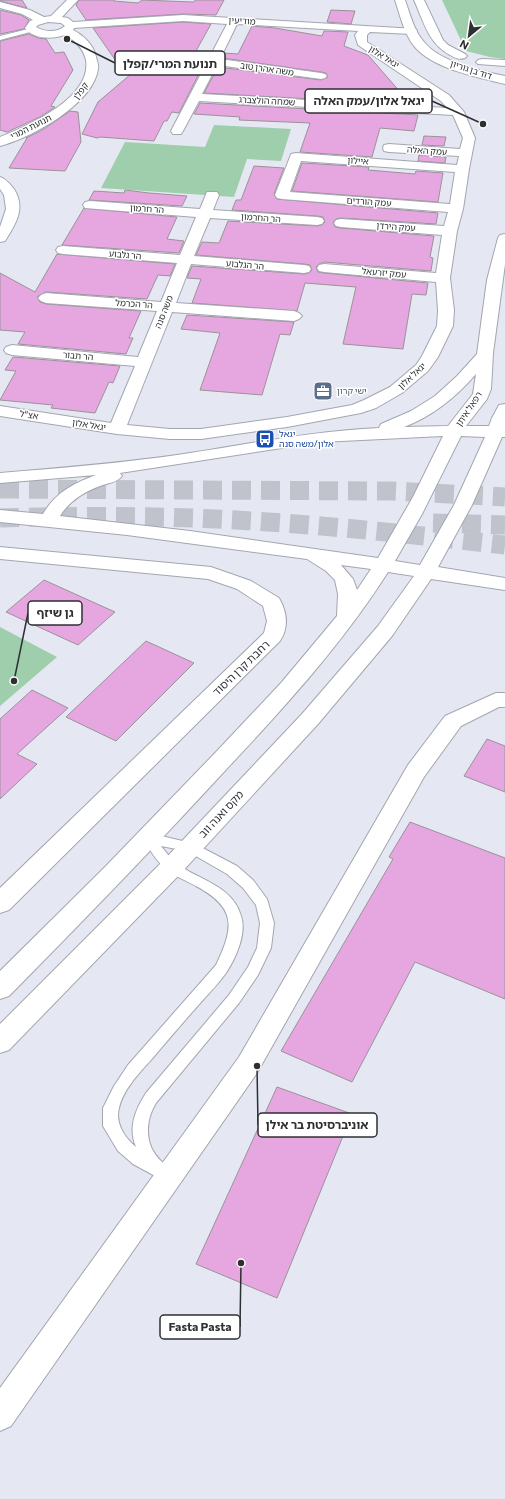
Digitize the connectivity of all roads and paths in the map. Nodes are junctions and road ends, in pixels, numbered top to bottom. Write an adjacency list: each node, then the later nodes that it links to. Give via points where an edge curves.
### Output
1 (73, 0): 5 (street)
2 (400, 0): 11 (street, דוד בן גוריון)
3 (419, 0): 14 (street, דוד בן גוריון, via 438,41 444,47 464,58)
4 (0, 5): 6 (street, via 26,12)
5 (54, 19): 6 (street); 8 (street, קפלן, via 64,20)
6 (42, 20): 10 (street, via 31,25)
7 (234, 20): 8 (street, מודיעין, via 169,18); 9 (street, מודיעין); 13 (street)
8 (68, 28): 10 (street, מודיעין, via 47,34); 20 (street, קפלן, via 84,43 93,67 90,79 79,94)
9 (367, 28): 11 (street, מודיעין); 21 (street, יגאל אלון, via 362,35 362,43 436,91)
10 (32, 30): 12 (lane)
11 (412, 31): 18 (street, דוד בן גוריון, via 418,44 440,59)
12 (0, 38)
13 (213, 62): 17 (street, משה אהרן טוב); 19 (street)
14 (482, 62): 15 (street); 16 (street, דוד בן גוריון)
15 (505, 63)
16 (505, 67)
17 (321, 76)
18 (505, 80)
19 (195, 97): 21 (street, שמחה הולצברג); 22 (street)
20 (61, 110): 23 (street, תנועת המרי, via 29,130)
21 (458, 112): 25 (street, יגאל אלון, via 469,138)
22 (177, 131)
23 (0, 142)
24 (389, 148): 25 (street, עמק האלה)
25 (466, 153): 26 (street, יגאל אלון)
26 (462, 169): 29 (street, איילון, via 296,157); 31 (street, יגאל אלון)
27 (0, 181): 36 (street, via 10,194 14,205 10,223)
28 (212, 195): 32 (street, משה סנה)
29 (282, 195): 31 (street, עמק הורדים)
30 (90, 205): 32 (street, הר חרמון)
31 (456, 209): 35 (street, יגאל אלון)
32 (204, 214): 33 (street, הר החרמון); 39 (street, משה סנה)
33 (317, 221)
34 (342, 223): 35 (street, עמק הירדן)
35 (450, 231): 42 (street, יגאל אלון)
36 (0, 238)
37 (505, 238): 47 (street, רפאל איתן, via 498,261)
38 (64, 250): 39 (street, הר גלבוע)
39 (186, 260): 41 (street, הר הגלבוע); 44 (street, משה סנה)
40 (324, 268): 42 (street, עמק יזרעאל)
41 (304, 269)
42 (444, 278): 52 (street, יגאל אלון, via 445,326 430,358 402,386 370,404 334,414 201,434)
43 (46, 298): 44 (street, הר הכרמל)
44 (167, 307): 45 (street, הר הכרמל); 48 (street, משה סנה)
45 (294, 316)
46 (12, 350): 48 (street, הר תבור)
47 (484, 356): 53 (street, רפאל איתן, via 486,375 480,394 460,420); 55 (street, via 458,385 428,409)
48 (144, 362): 52 (street, משה סנה)
49 (505, 409): 54 (street, via 500,418)
50 (0, 411): 51 (street, אצ"ל)
51 (57, 420): 52 (street, יגאל אלון)
52 (117, 430)
53 (455, 431): 54 (street); 55 (street); 57 (street, via 470,444); 63 (street, רפאל איתן)
54 (501, 432): 57 (street)
55 (373, 434): 56 (street, via 289,441)
56 (182, 459): 58 (street); 60 (street, via 105,478 84,486 67,496)
57 (482, 464): 64 (street, via 463,505)
58 (0, 478)
59 (0, 516): 60 (street)
60 (49, 520): 62 (street, via 130,528)
61 (0, 553): 71 (street, רחבת קרן היסוד, via 211,573 244,585 272,603 277,621 273,636)
62 (308, 553): 63 (street); 66 (street, via 326,562 345,580 350,599)
63 (384, 564): 64 (street); 66 (street)
64 (426, 572): 65 (street); 69 (street, מקס ואנה ווב, via 385,631 358,664)
65 (505, 584)
66 (347, 616): 68 (street, via 275,704)
67 (505, 700): 74 (street, via 496,700 453,721 416,771 248,1065)
68 (149, 838): 69 (lane); 70 (lane); 72 (street)
69 (190, 847): 70 (street, מקס ואנה ווב); 74 (lane, via 232,870 248,884 262,902 267,923 264,948 253,971 234,999 143,1110 140,1133 144,1146 151,1162)
70 (172, 866): 73 (street, מקס ואנה ווב); 74 (lane, via 224,898 234,912 237,930 221,969 133,1070 111,1108 111,1126 122,1146 138,1159)
71 (0, 903)
72 (0, 988)
73 (0, 1042)
74 (168, 1176): 75 (street)
75 (0, 1415)

